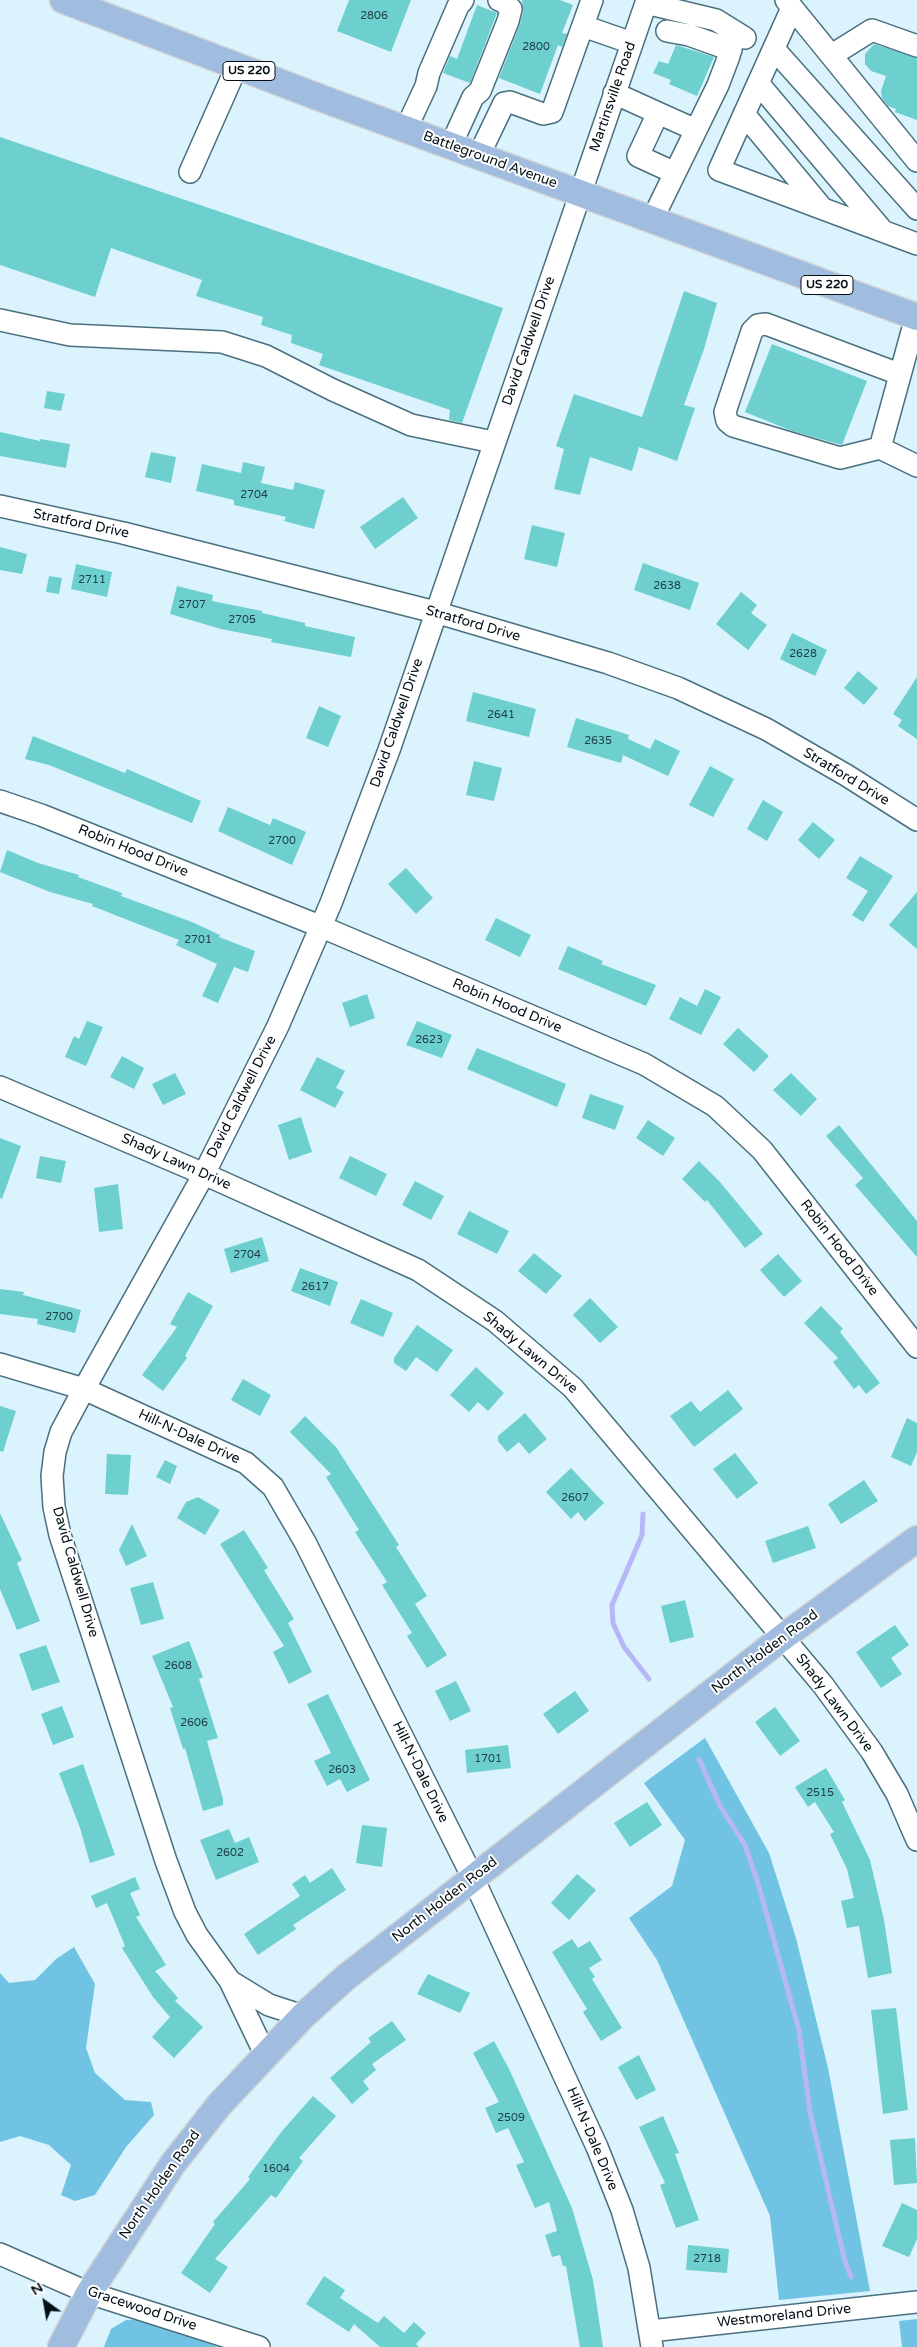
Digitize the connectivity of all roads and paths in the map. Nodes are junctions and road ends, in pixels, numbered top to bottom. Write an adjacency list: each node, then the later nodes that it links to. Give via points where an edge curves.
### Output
1 (63, 0): 14 (main road, Battleground Avenue / US 220)
2 (463, 0): 19 (street)
3 (499, 0): 21 (street, via 511,9 508,21 480,91 473,97)
4 (592, 0): 7 (street)
5 (646, 1): 9 (street, via 716,20); 10 (street, Martinsville Road)
6 (789, 4): 12 (street); 13 (street)
7 (583, 26): 10 (street); 22 (street, via 552,112 543,114 510,102 504,103)
8 (667, 31): 9 (street)
9 (737, 40): 20 (street)
10 (632, 43): 16 (street, Martinsville Road)
11 (917, 46): 13 (street, via 872,30)
12 (774, 49): 15 (street); 28 (street)
13 (832, 55): 23 (street)
14 (237, 66): 19 (main road, Battleground Avenue / US 220); 24 (street)
15 (758, 83): 18 (street); 30 (street)
16 (614, 93): 17 (street); 26 (street, Martinsville Road)
17 (658, 113): 20 (street); 25 (street, via 638,156)
18 (744, 114): 27 (street); 27 (street, via 719,170)
19 (406, 129): 21 (main road, Battleground Avenue / US 220)
20 (696, 130): 25 (street)
21 (451, 145): 22 (main road, Battleground Avenue / US 220)
22 (479, 155): 26 (main road, Battleground Avenue / US 220)
23 (917, 161)
24 (190, 172)
25 (675, 174): 29 (street)
26 (580, 194): 29 (main road, Battleground Avenue / US 220); 35 (street, David Caldwell Drive)
27 (823, 209): 30 (street)
28 (917, 209)
29 (652, 220): 32 (main road, Battleground Avenue / US 220)
30 (882, 231): 31 (street)
31 (917, 244)
32 (916, 317): 34 (street)
33 (0, 320): 35 (street, via 70,335 222,342 266,356 411,425)
34 (899, 374): 36 (street); 36 (street, via 766,324 758,325 752,331 725,412 727,421 733,426 840,458)
35 (493, 442): 39 (street, David Caldwell Drive)
36 (880, 448): 37 (street)
37 (917, 466)
38 (0, 506): 39 (street, Stratford Drive, via 123,533)
39 (435, 612): 41 (street, Stratford Drive, via 608,663 678,688 766,729); 42 (street, David Caldwell Drive, via 362,824)
40 (0, 801): 42 (street, Robin Hood Drive)
41 (917, 820)
42 (322, 926): 44 (street, David Caldwell Drive, via 278,1026); 45 (street, Robin Hood Drive, via 644,1064 716,1106 762,1150)
43 (0, 1087): 44 (street, Shady Lawn Drive)
44 (204, 1174): 47 (street, David Caldwell Drive); 49 (street, Shady Lawn Drive, via 418,1270 495,1320 573,1388)
45 (917, 1348)
46 (0, 1364): 47 (street, Hill-N-Dale Drive)
47 (84, 1389): 51 (street, Hill-N-Dale Drive, via 246,1463 273,1487 306,1542); 52 (street, David Caldwell Drive, via 55,1452 52,1476 60,1535 185,1912 202,1943)
48 (917, 1538): 49 (main road, North Holden Road)
49 (783, 1637): 50 (street, Shady Lawn Drive, via 872,1752 897,1794); 51 (main road, North Holden Road)
50 (917, 1840)
51 (473, 1878): 53 (main road, North Holden Road, via 345,1978); 58 (street, Hill-N-Dale Drive, via 598,2147 639,2268)
52 (230, 1981): 53 (street, David Caldwell Drive, via 269,2005); 54 (street, David Caldwell Drive)
53 (302, 2016): 54 (main road, North Holden Road)
54 (265, 2054): 56 (main road, North Holden Road, via 219,2105 172,2165)
55 (3, 2255): 56 (street, Gracewood Drive)
56 (89, 2293): 59 (main road, North Holden Road); 60 (street, Gracewood Drive)
57 (917, 2302): 58 (street, Westmoreland Drive)
58 (651, 2339)
59 (61, 2347)
60 (259, 2347)

